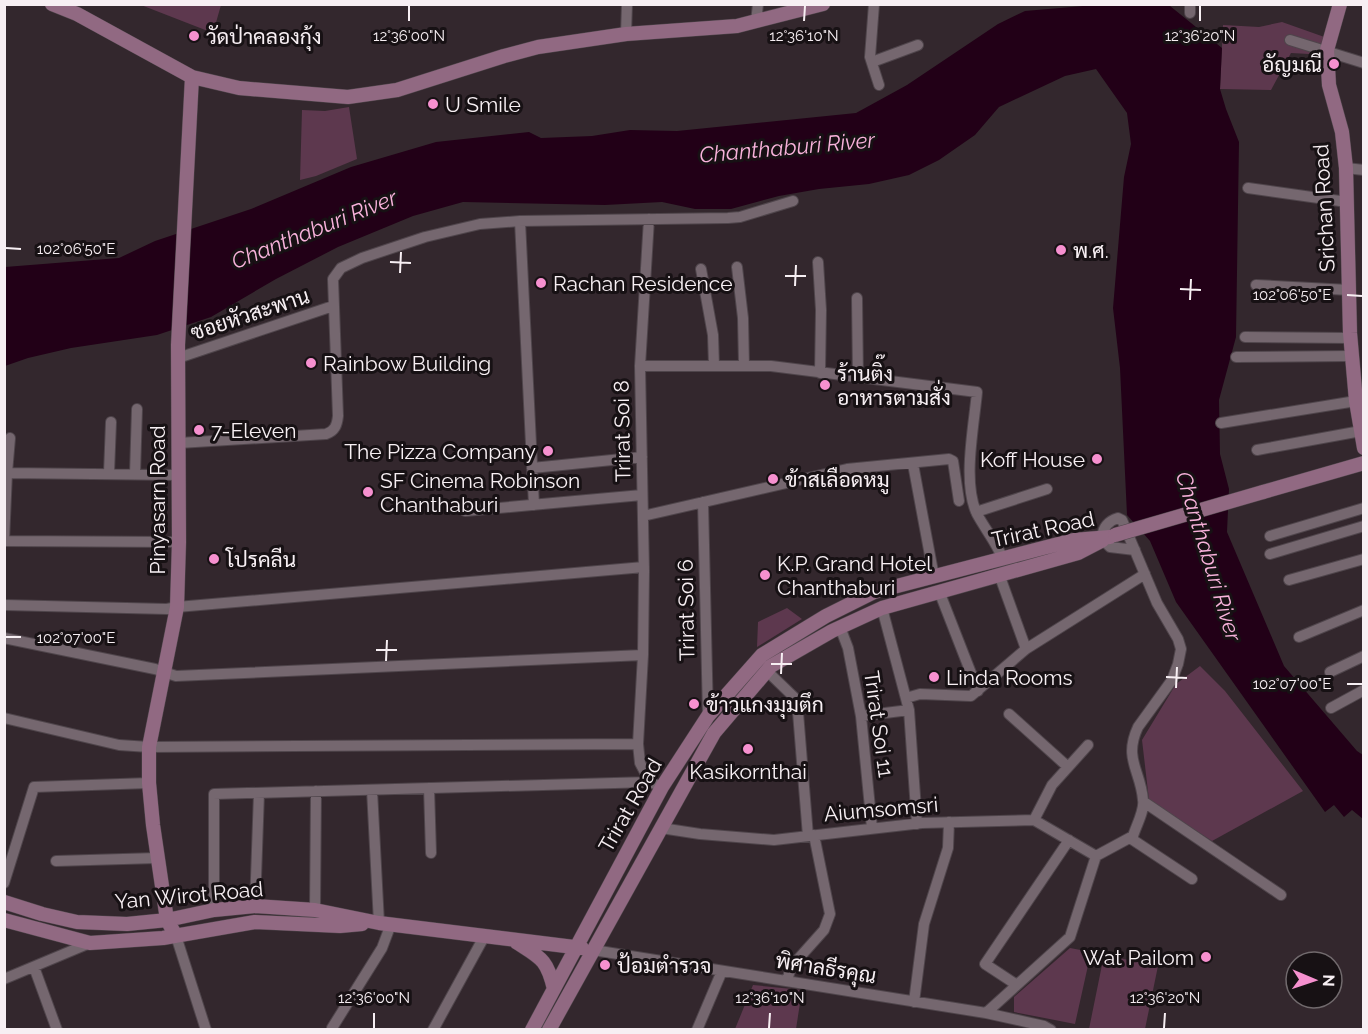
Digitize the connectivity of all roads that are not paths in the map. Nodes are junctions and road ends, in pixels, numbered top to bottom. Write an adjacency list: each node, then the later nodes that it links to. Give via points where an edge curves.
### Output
1 (52, 4): 14 (main road)
2 (627, 4): 8 (street)
3 (758, 4): 7 (street)
4 (823, 4): 7 (main road)
5 (874, 4): 12 (street)
6 (1340, 4): 11 (main road, Srichan Road)
7 (756, 22): 8 (main road)
8 (626, 34): 14 (main road, via 538,48 397,90 348,97 239,88)
9 (1290, 40): 11 (street)
10 (918, 45): 12 (street)
11 (1327, 50): 13 (street); 16 (main road, Srichan Road, via 1329,85 1342,132)
12 (872, 62): 15 (street)
13 (1364, 63)
14 (192, 77): 32 (main road, Pinyasarn Road)
15 (879, 85)
16 (1346, 168): 17 (street); 20 (main road, Srichan Road)
17 (1364, 170)
18 (1248, 188): 20 (street)
19 (793, 201): 21 (street, via 740,217)
20 (1347, 202): 27 (main road, Srichan Road)
21 (649, 219): 22 (street); 35 (street)
22 (520, 221): 29 (street, via 446,231 348,264 333,279); 52 (street)
23 (818, 262): 38 (street)
24 (737, 267): 37 (street)
25 (701, 269): 36 (street)
26 (1256, 285): 27 (street)
27 (1349, 290): 31 (main road, Srichan Road)
28 (858, 298): 39 (street)
29 (333, 306): 32 (street, ซอยหัวสะพาน); 46 (street, via 338,416 333,430 326,434)
30 (1245, 337): 31 (street)
31 (1350, 338): 33 (main road, Srichan Road)
32 (178, 352): 46 (main road, Pinyasarn Road)
33 (1351, 356): 34 (street); 40 (main road, Srichan Road)
34 (1236, 357)
35 (640, 366): 36 (street, Trirat Soi 8); 49 (street, Trirat Soi 8)
36 (714, 366): 37 (street, Trirat Soi 8)
37 (744, 366): 38 (street, Trirat Soi 8)
38 (820, 373): 39 (street, Trirat Soi 8)
39 (858, 378): 64 (street, Trirat Soi 8, via 977,392 970,450)
40 (1356, 401): 43 (street); 44 (main road, Srichan Road)
41 (137, 409): 55 (street)
42 (111, 422): 54 (street)
43 (1221, 423)
44 (1361, 431): 47 (main road, Srichan Road); 48 (street)
45 (10, 438): 53 (street)
46 (179, 443): 56 (main road, Pinyasarn Road)
47 (1364, 448)
48 (1257, 450)
49 (642, 457): 52 (street); 58 (street, Trirat Soi 8)
50 (1364, 463): 68 (main road, Trirat Road, bridge)
51 (913, 464): 59 (street, via 951,459); 60 (street, via 847,469); 78 (street)
52 (532, 468): 61 (street)
53 (8, 473): 54 (street); 69 (street)
54 (109, 474): 55 (street)
55 (135, 474): 56 (street)
56 (178, 475): 70 (main road, Pinyasarn Road)
57 (1047, 489): 64 (street)
58 (642, 495): 61 (street); 65 (street, Trirat Soi 8)
59 (959, 501)
60 (703, 502): 65 (street); 100 (street, Trirat Soi 6)
61 (534, 505): 63 (street)
62 (1364, 508): 67 (street)
63 (465, 511)
64 (976, 512): 73 (street)
65 (643, 516): 75 (street, Trirat Soi 8)
66 (1364, 526): 72 (street)
67 (1270, 536)
68 (1107, 537): 71 (street, via 1110,547); 71 (street, via 1107,524 1120,519); 73 (main road, Trirat Road, via 1074,540); 76 (main road, Trirat Road, via 1077,553)
69 (5, 541): 70 (street)
70 (179, 542): 82 (main road, Pinyasarn Road)
71 (1135, 550): 77 (street)
72 (1270, 554)
73 (1003, 559): 78 (main road, Trirat Road)
74 (1364, 559): 79 (street)
75 (644, 567): 82 (street); 89 (street, Trirat Soi 8)
76 (999, 574): 80 (main road, Trirat Road); 88 (street)
77 (1145, 574): 88 (street); 113 (street, via 1181,649 1172,680 1134,735 1133,760)
78 (934, 577): 100 (main road, Trirat Road, via 874,592 762,655)
79 (1289, 580)
80 (939, 591): 83 (main road, Trirat Road); 95 (street)
81 (4, 605): 82 (street)
82 (177, 607): 91 (main road, Pinyasarn Road)
83 (882, 608): 85 (main road, Trirat Road); 96 (street)
84 (1364, 609): 86 (street)
85 (840, 627): 92 (main road, Trirat Road); 101 (street, Trirat Soi 11)
86 (1299, 637)
87 (4, 638): 91 (street)
88 (1026, 649): 95 (street)
89 (643, 655): 91 (street, via 176,676); 103 (street, Trirat Soi 8)
90 (1364, 656): 93 (street)
91 (164, 671): 105 (main road, Pinyasarn Road)
92 (767, 671): 117 (main road, Trirat Road, via 714,733); 119 (street, via 797,700)
93 (1330, 672)
94 (1364, 690): 97 (street)
95 (978, 691): 96 (street, via 971,696 920,694)
96 (906, 698): 98 (street)
97 (1331, 708)
98 (909, 710): 101 (street); 116 (street)
99 (1009, 714): 106 (street)
100 (708, 716): 108 (main road, Trirat Road)
101 (861, 716): 118 (street, Trirat Soi 11)
102 (4, 718): 105 (street, via 119,745)
103 (638, 744): 105 (street); 108 (street, Trirat Soi 8, via 640,763)
104 (1088, 746): 106 (street)
105 (149, 747): 107 (main road, Pinyasarn Road)
106 (1068, 767): 114 (street, via 1052,785)
107 (148, 783): 124 (main road, Pinyasarn Road); 127 (street, via 34,787)
108 (656, 784): 109 (street); 140 (main road, Trirat Road)
109 (429, 789): 110 (street); 122 (street)
110 (372, 790): 111 (street); 135 (street)
111 (316, 791): 112 (street); 132 (street)
112 (258, 793): 130 (street); 131 (street, via 214,794)
113 (1144, 802): 120 (street); 128 (street)
114 (1034, 820): 115 (street, Aiumsomsri); 121 (street)
115 (949, 822): 116 (street, Aiumsomsri); 148 (street, via 948,848 924,924)
116 (917, 824): 118 (street, Aiumsomsri)
117 (662, 828): 119 (street, Aiumsomsri, via 774,840); 141 (main road, Trirat Road)
118 (872, 828): 119 (street, Aiumsomsri)
119 (811, 836): 145 (street, via 830,914 824,930 791,967)
120 (1130, 838): 123 (street); 126 (street)
121 (1069, 840): 123 (street); 146 (street, via 985,963)
122 (431, 853)
123 (1096, 856): 146 (street, via 1071,937)
124 (158, 858): 125 (street); 134 (main road, Pinyasarn Road)
125 (56, 861)
126 (1192, 879)
127 (4, 884)
128 (1281, 895)
129 (4, 902): 134 (main road, Yan Wirot Road, via 77,922 127,924)
130 (255, 906): 131 (main road, Yan Wirot Road); 132 (main road, Yan Wirot Road)
131 (214, 910): 134 (main road, Yan Wirot Road)
132 (315, 910): 135 (main road, Yan Wirot Road)
133 (4, 920): 139 (main road, Yan Wirot Road)
134 (167, 920): 136 (main road)
135 (385, 923): 136 (main road, Yan Wirot Road, via 340,926 255,922); 137 (main road, Yan Wirot Road); 150 (street, via 382,948)
136 (176, 936): 139 (main road, Yan Wirot Road); 152 (street)
137 (484, 937): 138 (main road, Yan Wirot Road); 153 (street)
138 (514, 940): 140 (main road, Yan Wirot Road); 147 (main road, via 543,960)
139 (90, 944): 142 (street)
140 (576, 947): 141 (main road, Yan Wirot Road); 147 (main road, Trirat Road)
141 (593, 950): 143 (street, พิศาลธีรคุณ); 155 (main road, Trirat Road)
142 (34, 967): 144 (street); 151 (street)
143 (722, 971): 145 (street, พิศาลธีรคุณ); 156 (street)
144 (4, 979)
145 (787, 981): 148 (street, พิศาลธีรคุณ)
146 (1017, 985): 149 (street)
147 (554, 989): 154 (main road, Trirat Road)
148 (914, 1002): 149 (street, พิศาลธีรคุณ)
149 (986, 1013): 157 (street, พิศาลธีรคุณ)
150 (332, 1028)
151 (57, 1029)
152 (206, 1029)
153 (433, 1029)
154 (532, 1029)
155 (549, 1029)
156 (697, 1029)
157 (1051, 1029)

